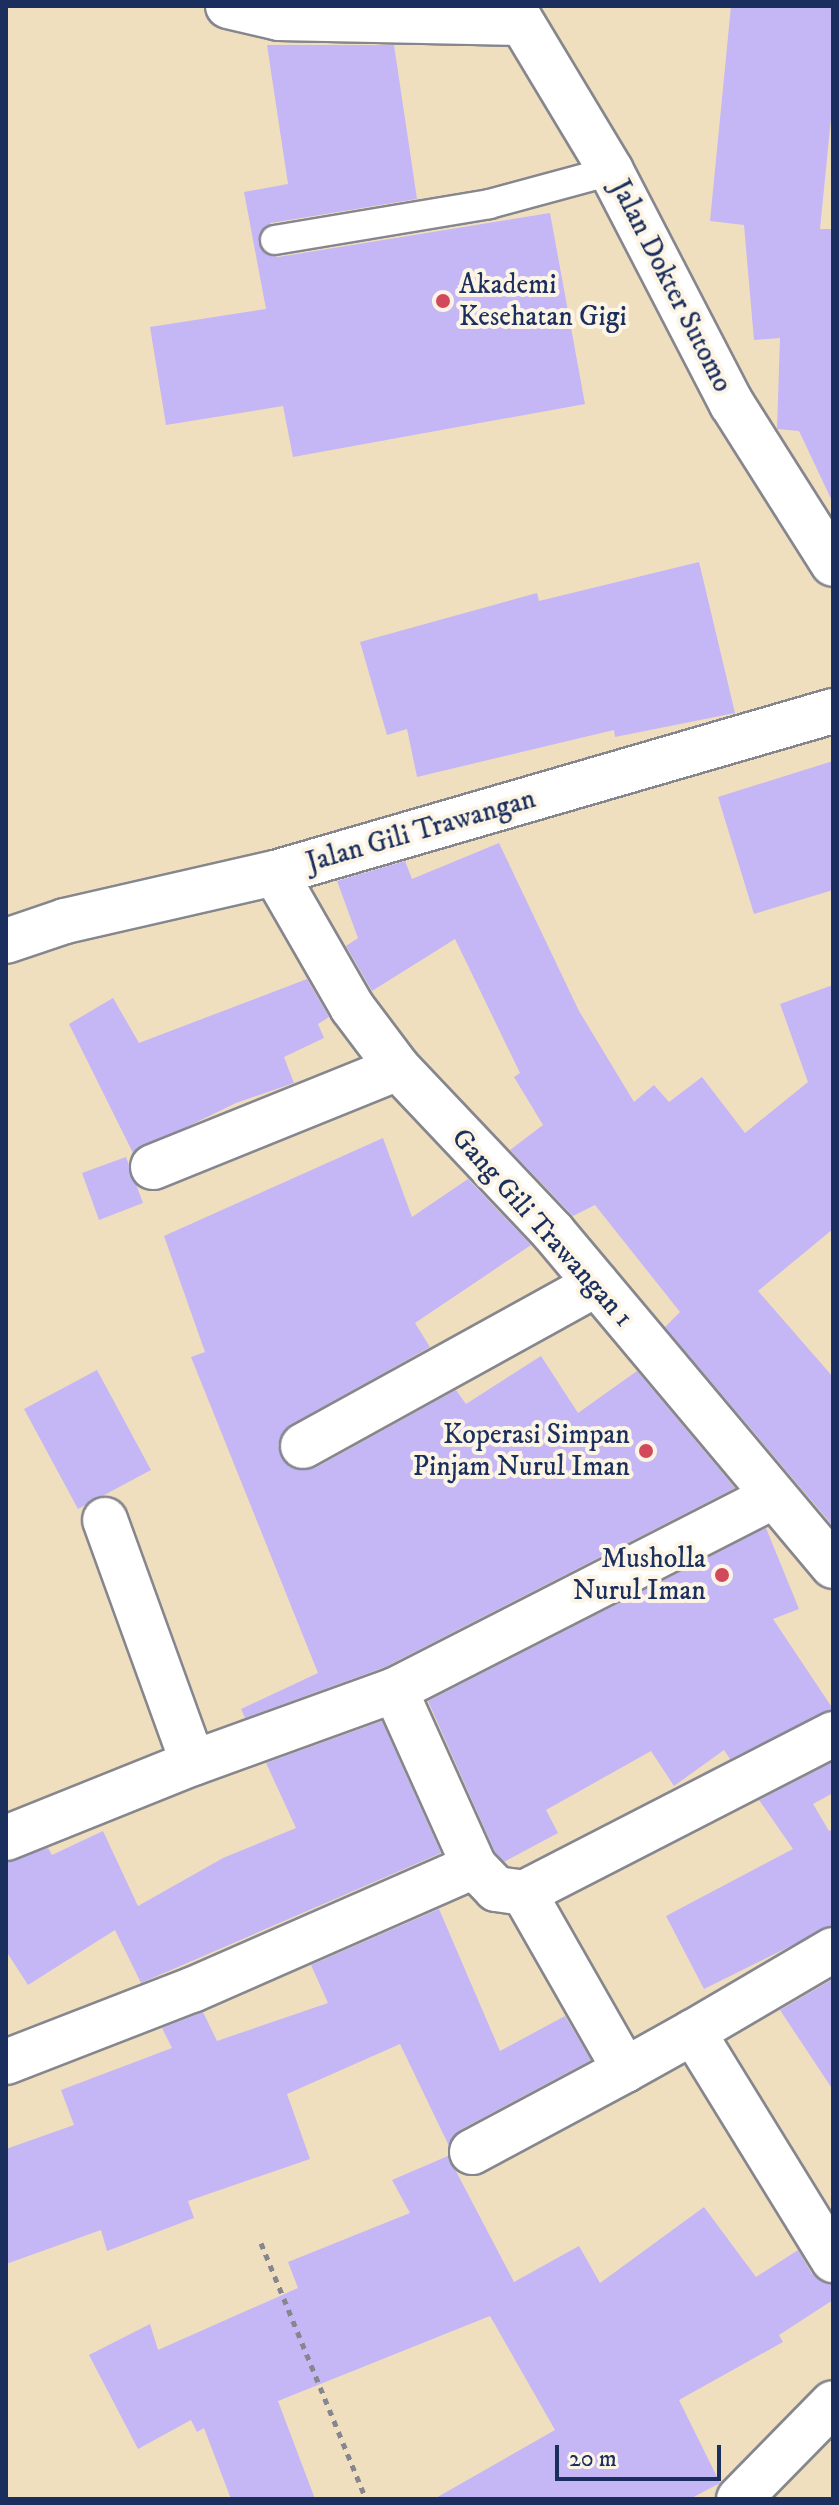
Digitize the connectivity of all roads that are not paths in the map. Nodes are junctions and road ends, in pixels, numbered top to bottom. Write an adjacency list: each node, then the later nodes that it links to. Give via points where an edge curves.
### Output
1 (228, 6): 2 (street, via 279,18)
2 (516, 14): 3 (street, Jalan Dokter Sutomo)
3 (611, 171): 4 (lane, via 489,204); 5 (street, Jalan Dokter Sutomo, via 732,404)
4 (275, 240)
5 (833, 564)
6 (833, 711): 7 (street, Jalan Gili Trawangan)
7 (275, 873): 8 (street, Jalan Gili Trawangan, via 65,921); 9 (street, Gang Gili Trawangan 1, via 352,1007)
8 (6, 941)
9 (398, 1068): 10 (street); 11 (street, Gang Gili Trawangan 1)
10 (153, 1167)
11 (596, 1284): 12 (street); 13 (street, Gang Gili Trawangan 1)
12 (303, 1446)
13 (772, 1497): 15 (street, Gang Gili Trawangan 1); 16 (street)
14 (105, 1520): 18 (street)
15 (833, 1566)
16 (395, 1690): 18 (street); 20 (street)
17 (833, 1734): 21 (street)
18 (193, 1763): 19 (street)
19 (6, 1838)
20 (474, 1866): 21 (street, via 496,1889); 24 (street, via 192,1990)
21 (524, 1893): 25 (street)
22 (833, 1950): 23 (street)
23 (693, 2032): 25 (street); 27 (street)
24 (6, 2062)
25 (625, 2070): 26 (street)
26 (472, 2152)
27 (833, 2260)
28 (833, 2403): 29 (street)
29 (739, 2499)

